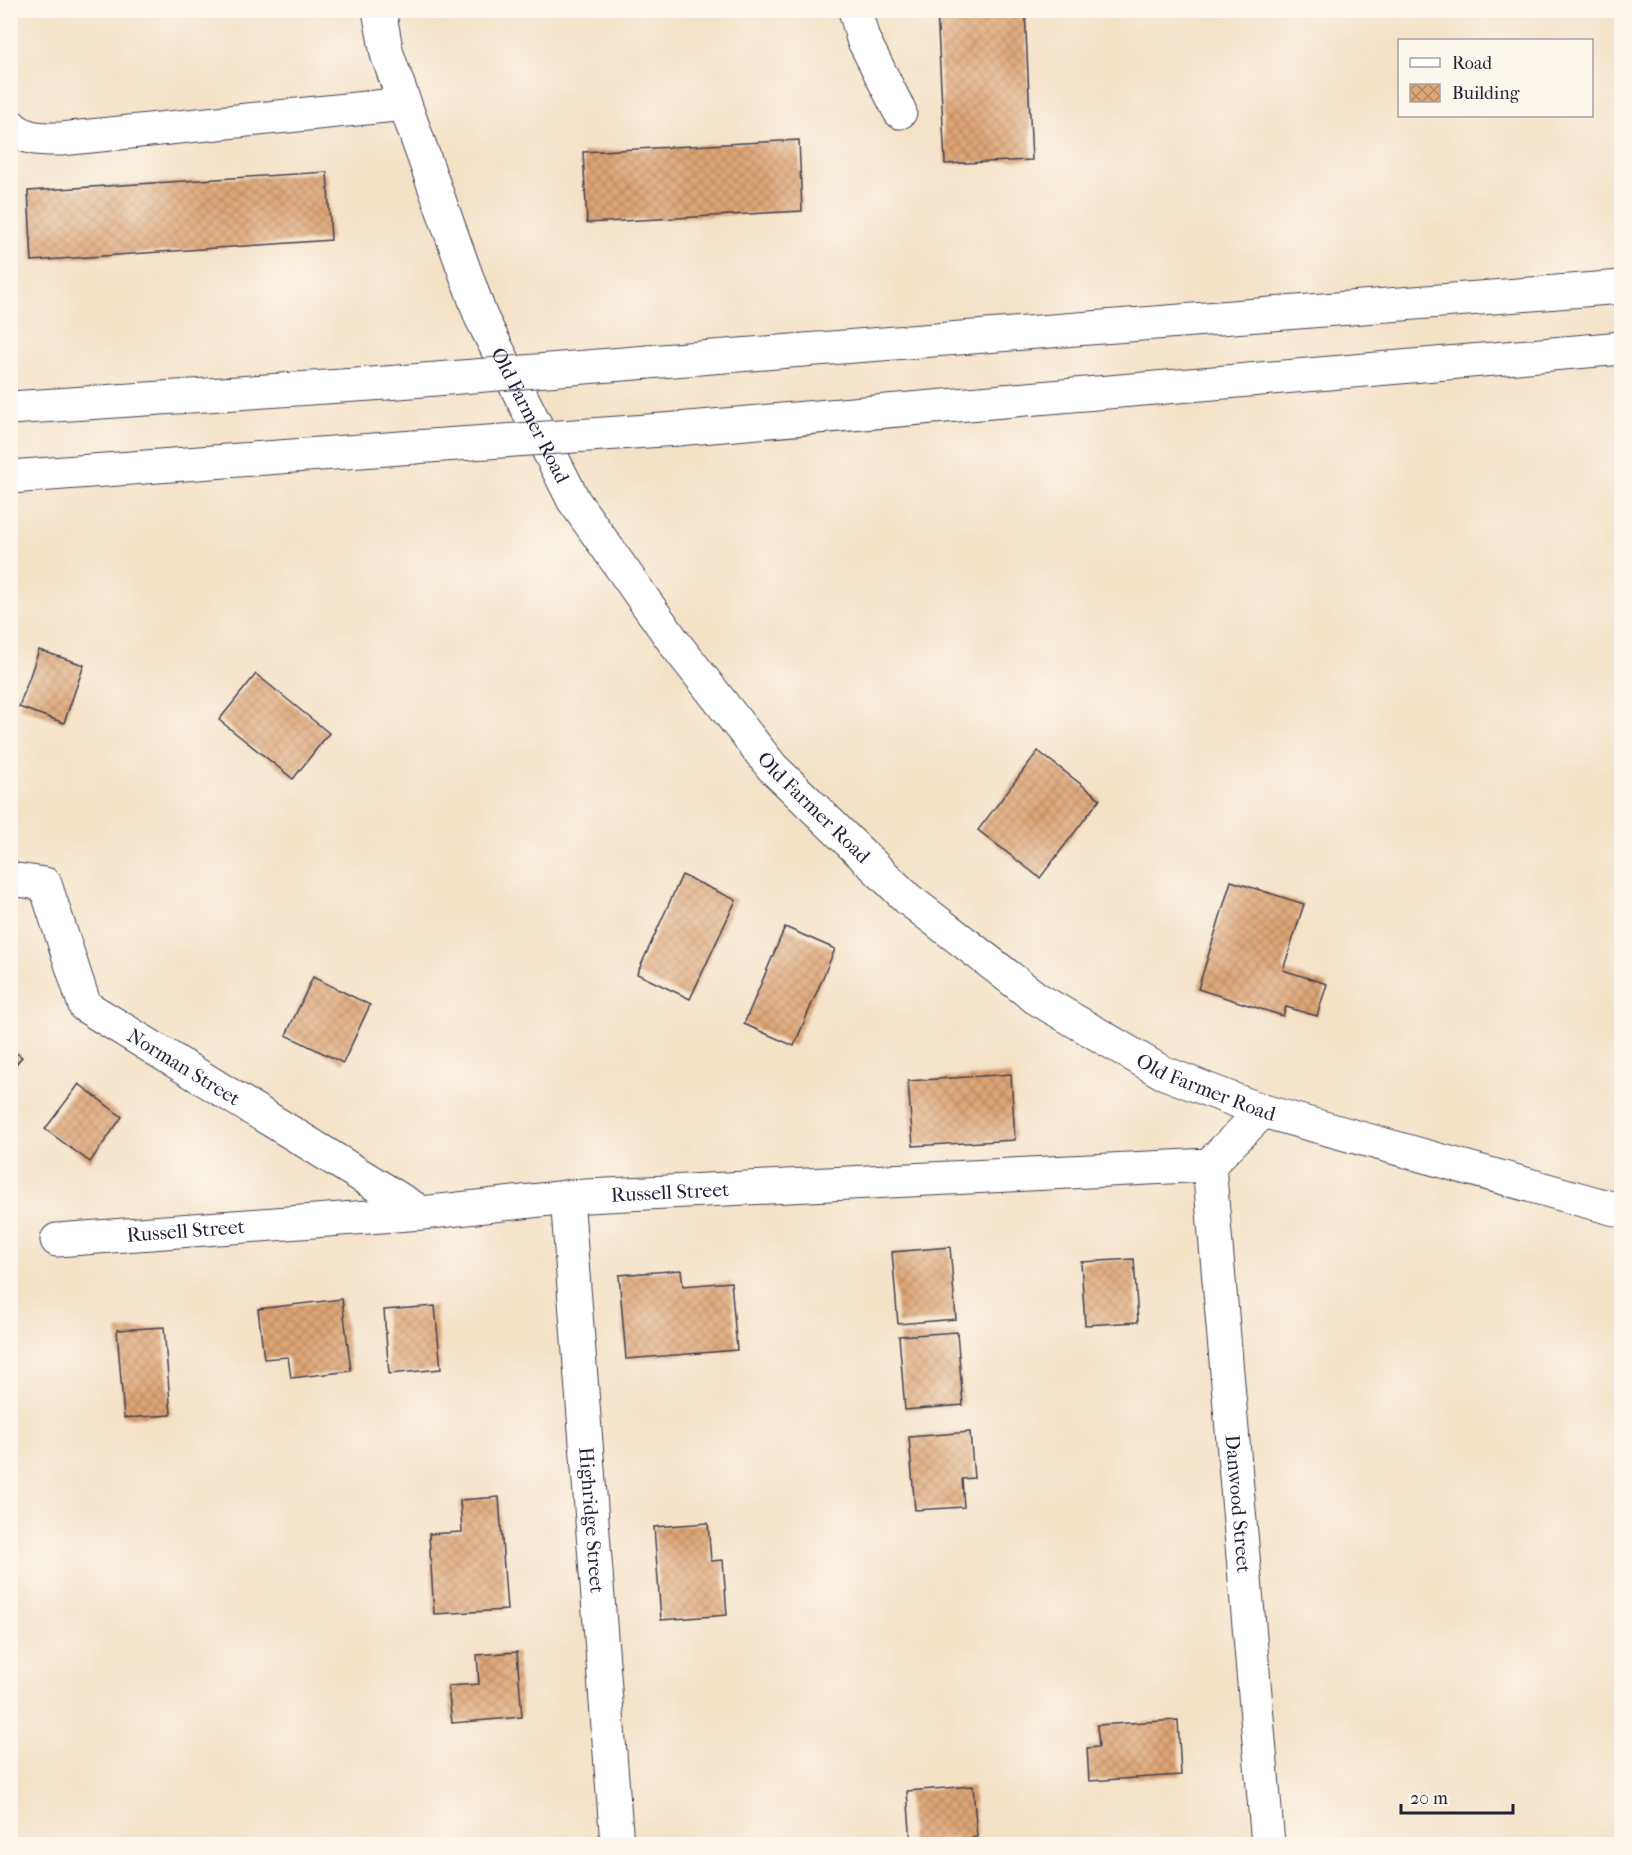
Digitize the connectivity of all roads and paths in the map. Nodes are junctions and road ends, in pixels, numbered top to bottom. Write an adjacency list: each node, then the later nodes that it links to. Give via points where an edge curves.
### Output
1 (379, 10): 3 (main road, Old Farmer Road, via 387,54)
2 (855, 10): 4 (main road, via 862,39)
3 (405, 104): 5 (main road, via 61,139 36,139); 11 (main road, Old Farmer Road, via 481,317 574,501 676,645 772,767 909,899 1036,998 1162,1072)
4 (900, 112)
5 (10, 125)
6 (1622, 287): 8 (main road, bridge, via 386,383)
7 (1622, 348): 9 (main road, bridge, via 677,429)
8 (10, 408)
9 (10, 477)
10 (10, 879): 15 (main road, Norman Street, via 45,884 85,1006)
11 (1263, 1111): 12 (main road); 14 (main road, Old Farmer Road)
12 (1209, 1165): 13 (main road, Russell Street); 18 (main road, Danwood Street)
13 (567, 1197): 15 (main road, Russell Street); 17 (main road, Highridge Street)
14 (1622, 1211)
15 (422, 1213): 16 (main road, Russell Street)
16 (57, 1240)
17 (617, 1845)
18 (1268, 1845)

